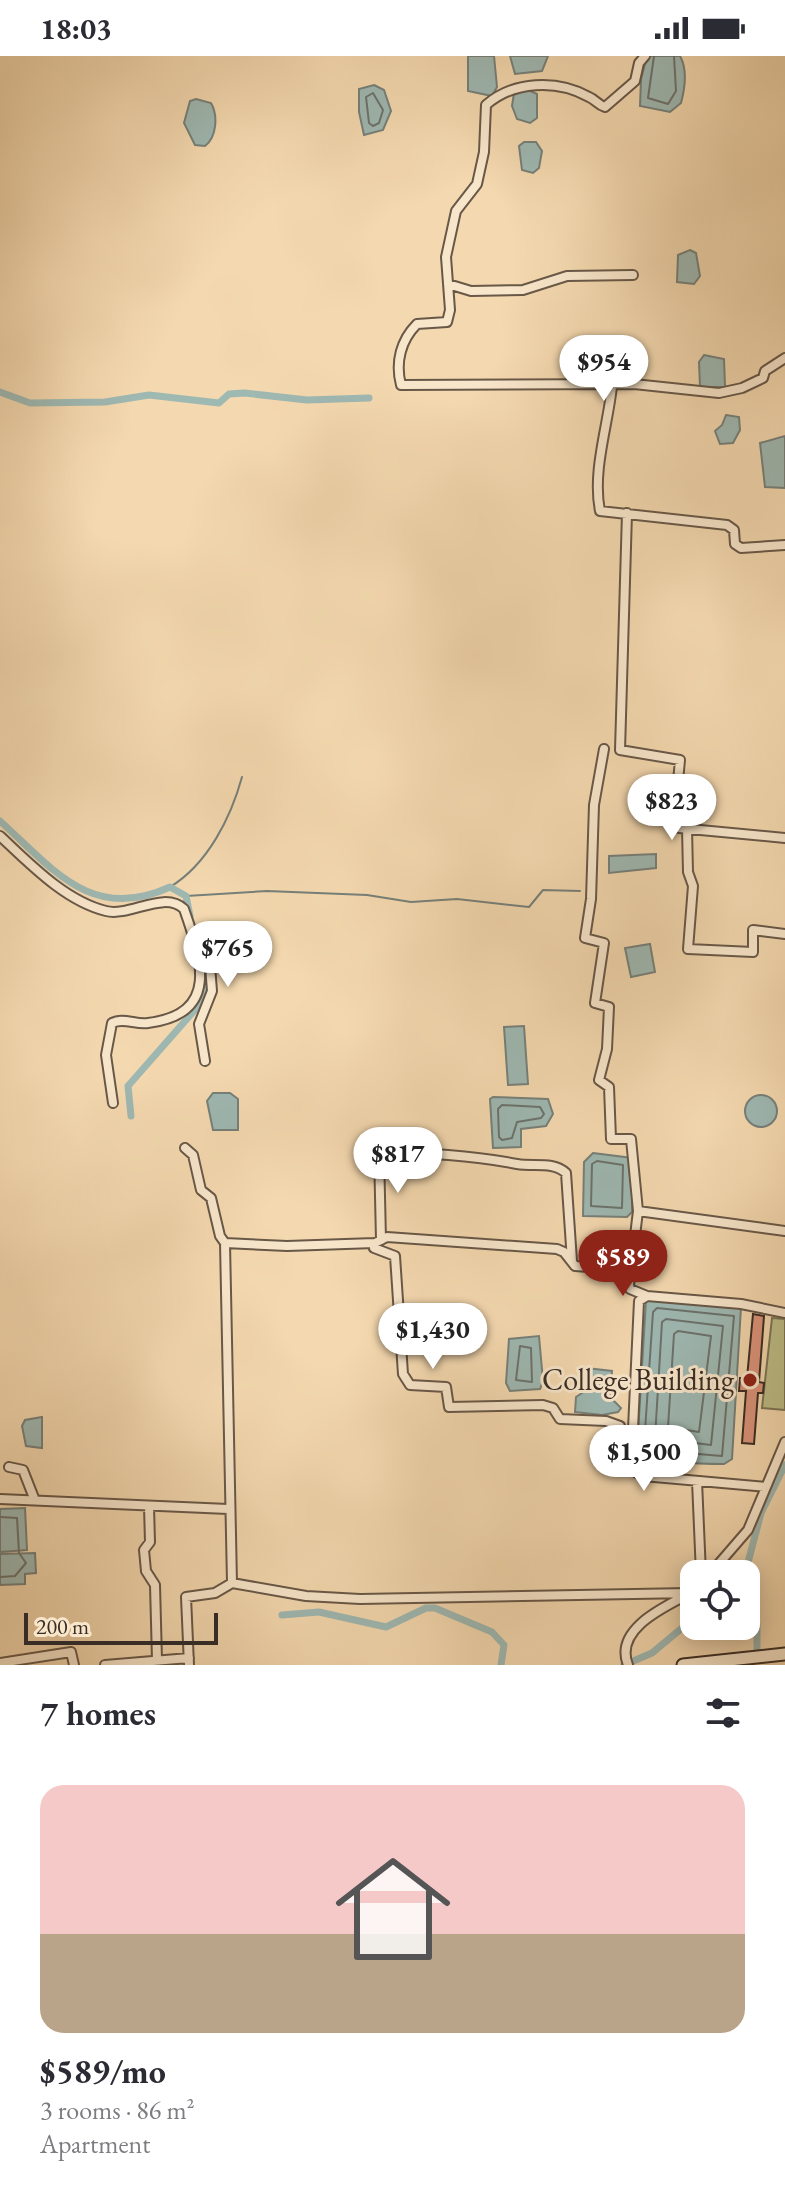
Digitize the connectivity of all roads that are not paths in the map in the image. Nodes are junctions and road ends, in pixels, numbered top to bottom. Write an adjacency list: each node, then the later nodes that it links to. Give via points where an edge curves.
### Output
1 (645, 56): 3 (street, via 635,81 605,107 562,88 518,85 486,105 484,152 477,184 456,211 446,257)
2 (633, 275): 3 (street, via 567,276 523,290 471,291)
3 (448, 284): 5 (street, via 447,322 417,324 404,337 401,385)
4 (785, 358): 5 (street, via 763,378 729,392)
5 (612, 386): 6 (street, via 602,441 599,509)
6 (627, 513): 7 (street, via 727,525 741,548); 9 (street, via 620,750 680,760 674,823)
7 (785, 545)
8 (604, 749): 17 (street, via 594,805 585,938 604,943 595,1003 609,1007 599,1080 609,1087 611,1139 631,1139)
9 (687, 829): 11 (street); 12 (street, via 693,886 688,949 753,952 753,930)
10 (0, 836): 13 (street, via 53,882 92,906 116,912 178,903)
11 (785, 838)
12 (785, 934)
13 (192, 940): 14 (street, via 205,938 212,980 199,1020); 15 (street, via 200,981 189,1010 147,1024 112,1023 106,1055)
14 (205, 1061)
15 (113, 1103)
16 (185, 1148): 20 (street, via 193,1155 201,1190 211,1198)
17 (638, 1211): 18 (street); 22 (street)
18 (785, 1231)
19 (378, 1242): 20 (street); 21 (street, via 557,1249); 21 (street, via 379,1152 483,1156 553,1166 566,1173); 27 (street, via 374,1248 395,1256 406,1383 446,1387 449,1407 543,1405 553,1408 560,1419 620,1426 619,1447)
20 (225, 1243): 33 (street)
21 (572, 1263): 22 (street)
22 (631, 1270): 23 (street, via 630,1289)
23 (647, 1296): 24 (street); 27 (street, via 637,1311)
24 (785, 1313)
25 (785, 1442): 29 (street)
26 (9, 1467): 30 (street, via 23,1470)
27 (631, 1471): 28 (street)
28 (697, 1481): 29 (street); 34 (street)
29 (766, 1487): 35 (street, via 748,1530)
30 (34, 1498): 31 (street); 32 (street)
31 (0, 1499)
32 (149, 1507): 33 (street); 40 (street, via 150,1542 144,1550 146,1571 155,1585)
33 (228, 1509): 36 (street)
34 (700, 1560)
35 (722, 1560)
36 (232, 1583): 37 (street, via 360,1599); 43 (street, via 215,1593 186,1597)
37 (680, 1591)
38 (680, 1599): 41 (street, via 632,1632)
39 (785, 1654): 47 (main road)
40 (157, 1660): 43 (street); 46 (street)
41 (626, 1661)
42 (785, 1661): 48 (main road)
43 (189, 1662)
44 (0, 1663): 45 (street, via 71,1652)
45 (74, 1665)
46 (105, 1665)
47 (683, 1665)
48 (743, 1665)

